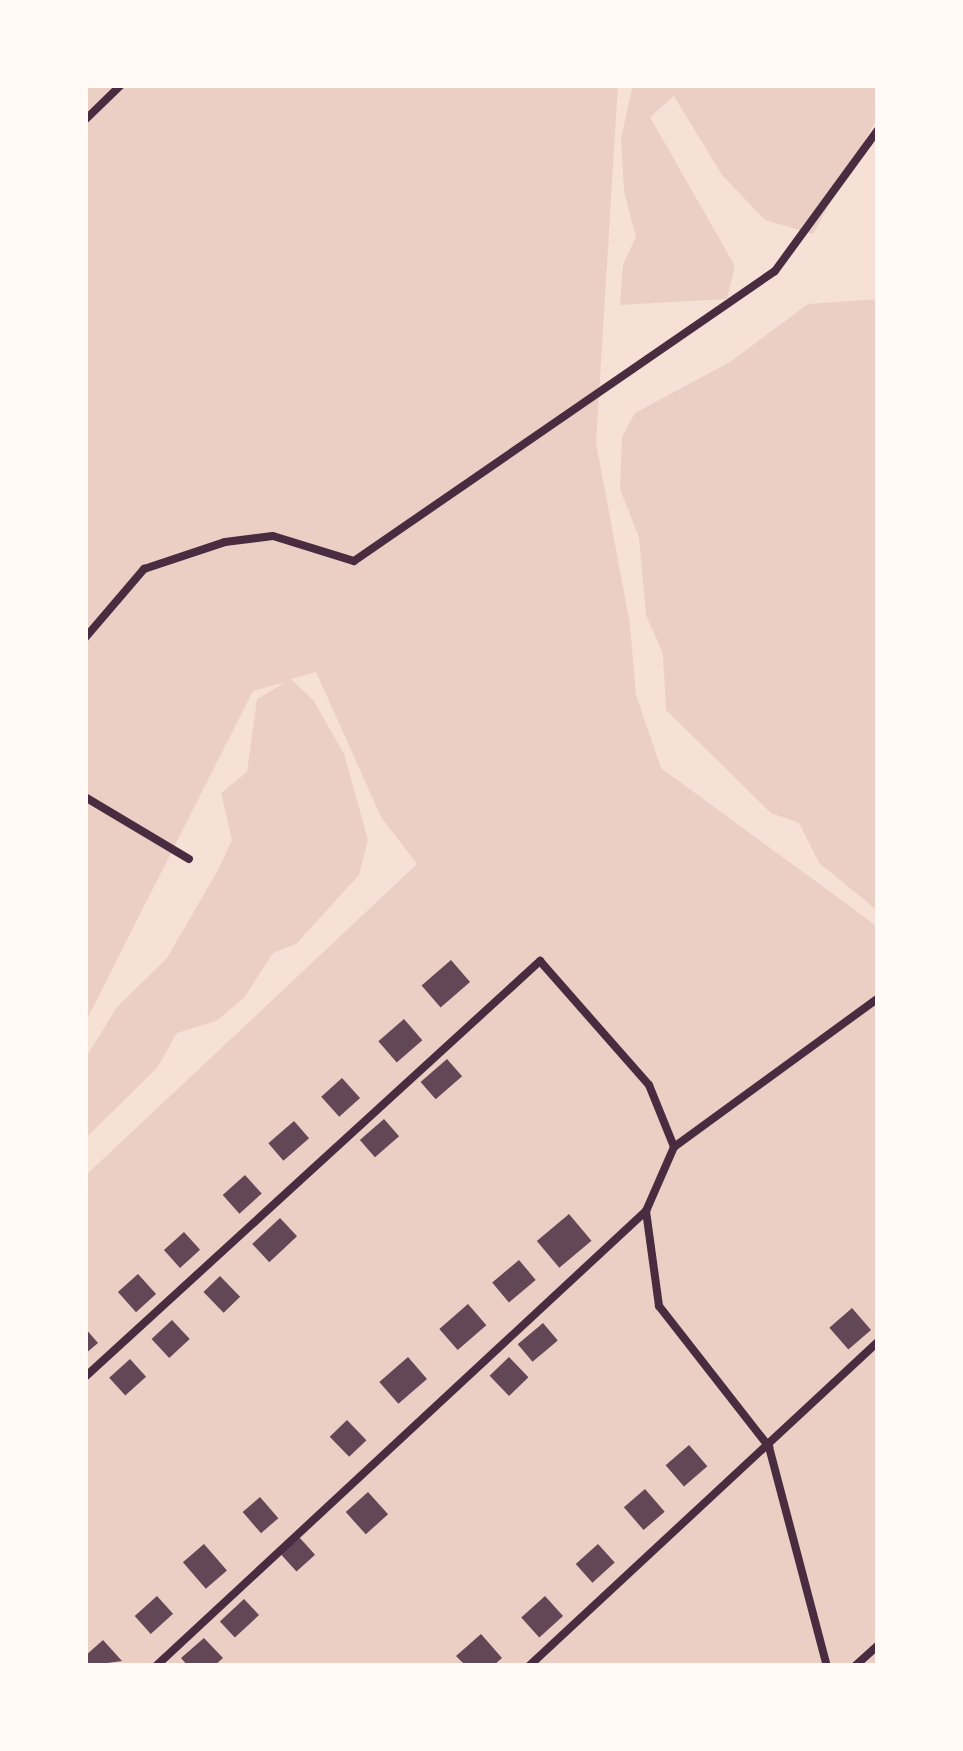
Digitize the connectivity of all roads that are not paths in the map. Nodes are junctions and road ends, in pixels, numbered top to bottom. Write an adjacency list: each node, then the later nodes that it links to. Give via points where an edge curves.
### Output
1 (121, 85): 2 (lane)
2 (85, 120)
3 (878, 130): 4 (lane, via 775,272 354,560 273,536 224,542 144,569)
4 (85, 638)
5 (85, 797): 6 (lane)
6 (189, 859)
7 (878, 998): 8 (lane)
8 (674, 1147): 9 (lane); 11 (lane, via 648,1085 540,960)
9 (646, 1212): 12 (lane, via 659,1306); 14 (lane)
10 (878, 1342): 12 (lane)
11 (85, 1377)
12 (769, 1447): 15 (lane); 16 (lane)
13 (878, 1645): 17 (lane)
14 (156, 1666)
15 (529, 1666)
16 (827, 1666)
17 (855, 1666)

